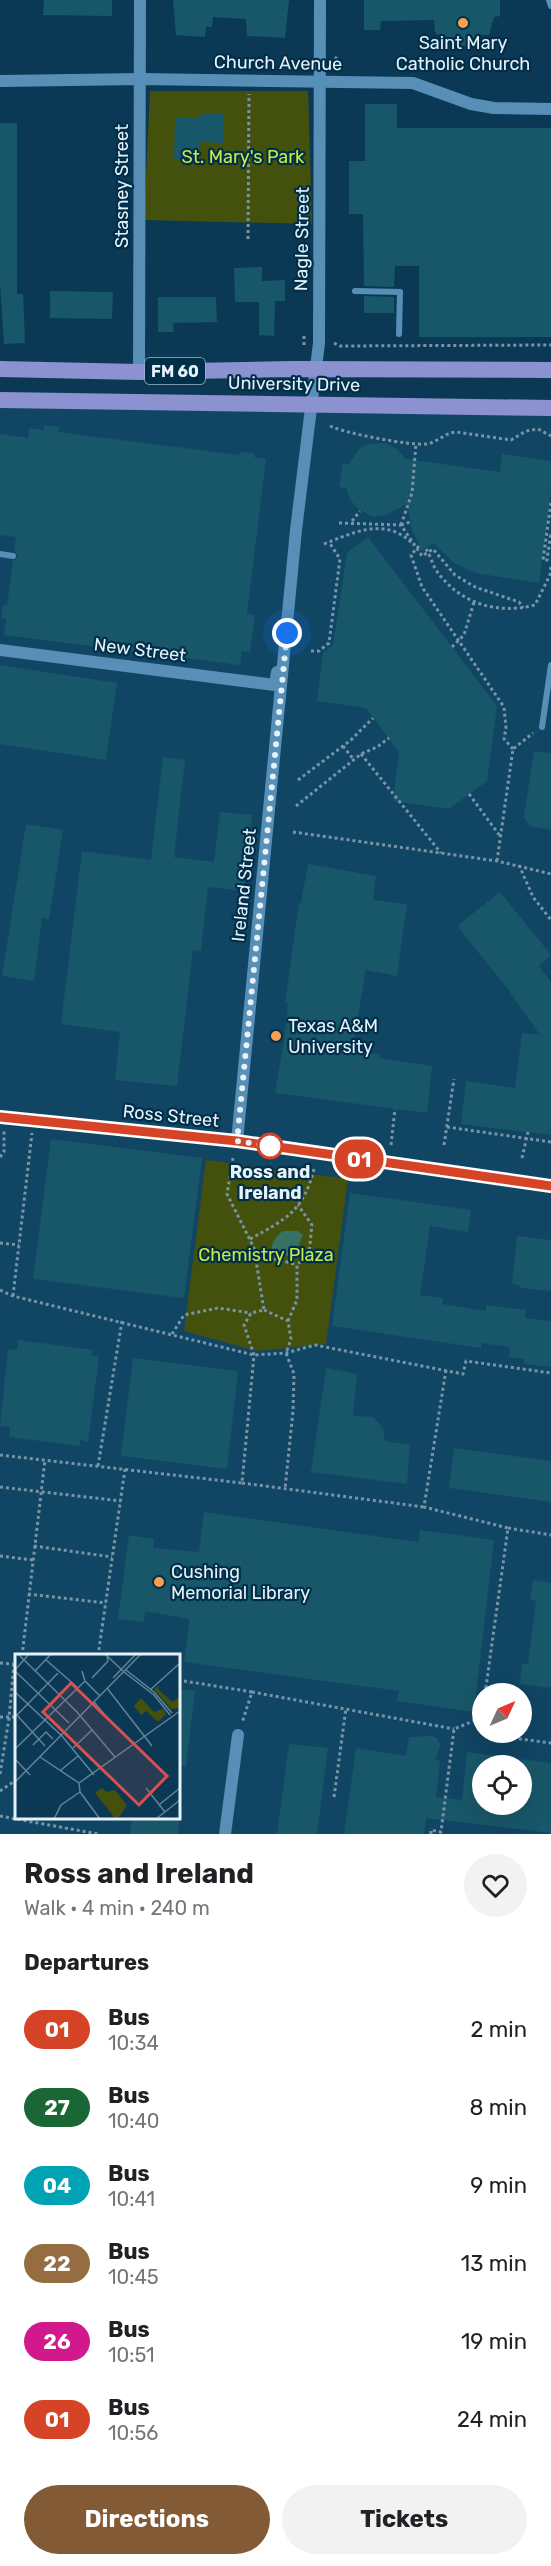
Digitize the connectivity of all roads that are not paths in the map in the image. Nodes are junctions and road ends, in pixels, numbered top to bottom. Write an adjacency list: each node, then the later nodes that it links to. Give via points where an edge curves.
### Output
1 (140, 0): 5 (street, Stasney Street)
2 (320, 0): 7 (street, Nagle Street)
3 (549, 0): 4 (lane)
4 (551, 6)
5 (141, 80): 6 (street, Church Avenue); 7 (street, Church Avenue); 14 (street, Stasney Street)
6 (0, 81)
7 (321, 81): 8 (street, Church Avenue, via 413,82 483,106); 12 (street, Nagle Street, via 320,291)
8 (551, 109)
9 (355, 291): 10 (lane, via 400,292)
10 (399, 334)
11 (0, 369): 14 (main road, University Drive / FM 60)
12 (315, 370): 13 (main road, University Drive / FM 60); 14 (main road, University Drive / FM 60); 16 (street, Nagle Street)
13 (551, 370)
14 (139, 372)
15 (0, 400): 16 (main road, University Drive / FM 60)
16 (311, 404): 17 (main road, University Drive / FM 60); 20 (street, Ireland Street)
17 (551, 408)
18 (0, 554): 19 (lane)
19 (14, 556)
20 (287, 633): 23 (street, Ireland Street); 26 (street, Ireland Street)
21 (0, 650): 23 (street, New Street)
22 (551, 665): 24 (lane)
23 (275, 685)
24 (542, 727)
25 (2, 1117): 26 (street, Ross Street)
26 (237, 1141): 27 (street, Ross Street)
27 (551, 1186)
28 (238, 1735): 29 (street)
29 (225, 1834)

